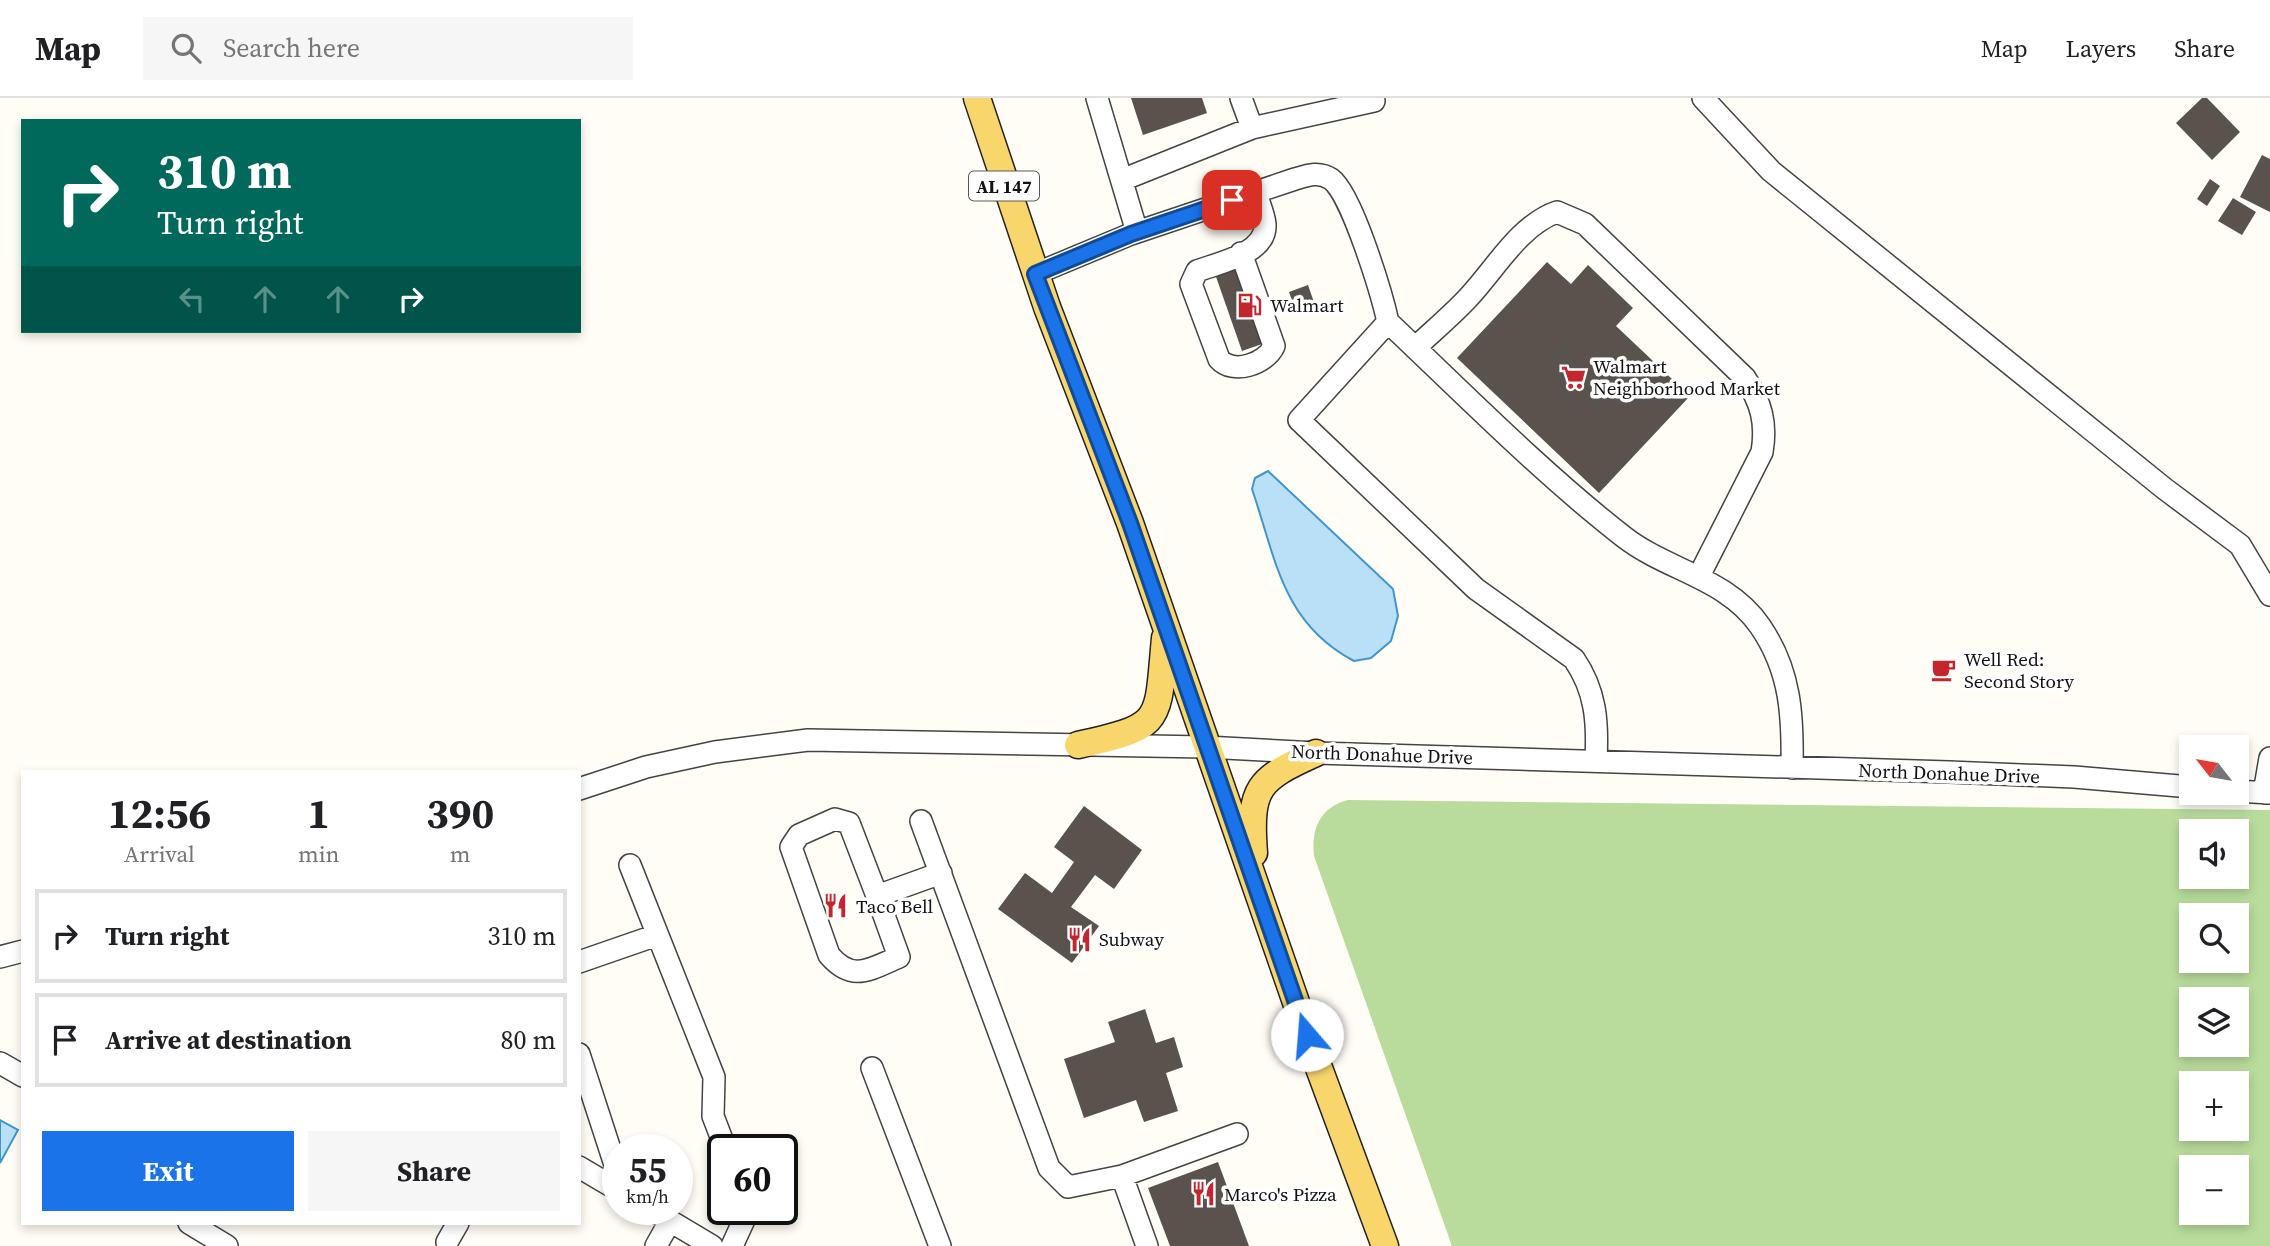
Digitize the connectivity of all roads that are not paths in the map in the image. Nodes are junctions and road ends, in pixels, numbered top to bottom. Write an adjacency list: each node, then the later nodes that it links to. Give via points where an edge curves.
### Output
1 (977, 98): 11 (main road, AL 147)
2 (1097, 98): 7 (street)
3 (1241, 98): 6 (street)
4 (1703, 98): 15 (street, via 1771,170 2240,545)
5 (1374, 101): 6 (street)
6 (1252, 128): 7 (street)
7 (1122, 180): 9 (street)
8 (1255, 192): 9 (street); 10 (street, via 1264,235); 12 (street, via 1314,173 1330,178 1340,188 1380,288)
9 (1137, 232): 11 (street)
10 (1241, 253): 10 (street, via 1274,346 1265,357 1236,369 1219,359 1191,284 1197,271)
11 (1035, 274): 16 (main road, AL 147)
12 (1388, 322): 13 (street); 21 (street, via 1299,420 1476,589 1574,659 1585,675 1598,721)
13 (1415, 348): 14 (street, via 1625,538 1654,557); 14 (street, via 1544,216 1557,212 1585,224 1745,378 1758,397 1765,435 1762,452)
14 (1699, 576): 22 (street, via 1739,603 1773,648 1787,682 1793,718)
15 (2270, 595)
16 (1166, 629): 17 (main road, via 1159,699 1153,715 1143,727 1127,734); 18 (main road, AL 147)
17 (1078, 745): 18 (street, North Donahue Drive); 24 (street, North Donahue Drive, via 808,740 703,754)
18 (1206, 747): 19 (street, North Donahue Drive); 30 (main road, AL 147)
19 (1316, 753): 21 (street, North Donahue Drive); 30 (main road, via 1266,779 1256,799 1252,824)
20 (2270, 758): 26 (street)
21 (1596, 760): 22 (street, North Donahue Drive)
22 (1791, 768): 23 (street, North Donahue Drive, via 2074,777)
23 (2179, 786)
24 (581, 788)
25 (2249, 792): 26 (street)
26 (2267, 793)
27 (921, 821): 29 (street)
28 (630, 865): 32 (street)
29 (941, 873): 31 (street); 44 (street, via 1049,1168 1068,1186)
30 (1256, 883): 58 (main road, AL 147, via 1347,1150)
31 (877, 896): 31 (street, via 849,823 835,819 799,835 791,847 829,955 842,970 859,973 899,957)
32 (657, 934): 35 (street); 41 (street, via 714,1077 713,1116)
33 (21, 952): 34 (street)
34 (0, 957)
35 (581, 961)
36 (581, 1060): 40 (street)
37 (0, 1063): 39 (street)
38 (872, 1068): 56 (street)
39 (21, 1075)
40 (605, 1134)
41 (720, 1134)
42 (1237, 1135): 44 (street)
43 (581, 1168): 45 (street)
44 (1122, 1176): 57 (street)
45 (602, 1181)
46 (191, 1225): 52 (street)
47 (457, 1225): 51 (street)
48 (668, 1225): 53 (street)
49 (677, 1225): 54 (street)
50 (742, 1225): 55 (street)
51 (447, 1242)
52 (227, 1246)
53 (656, 1246)
54 (712, 1246)
55 (732, 1246)
56 (940, 1246)
57 (1147, 1246)
58 (1385, 1246)

